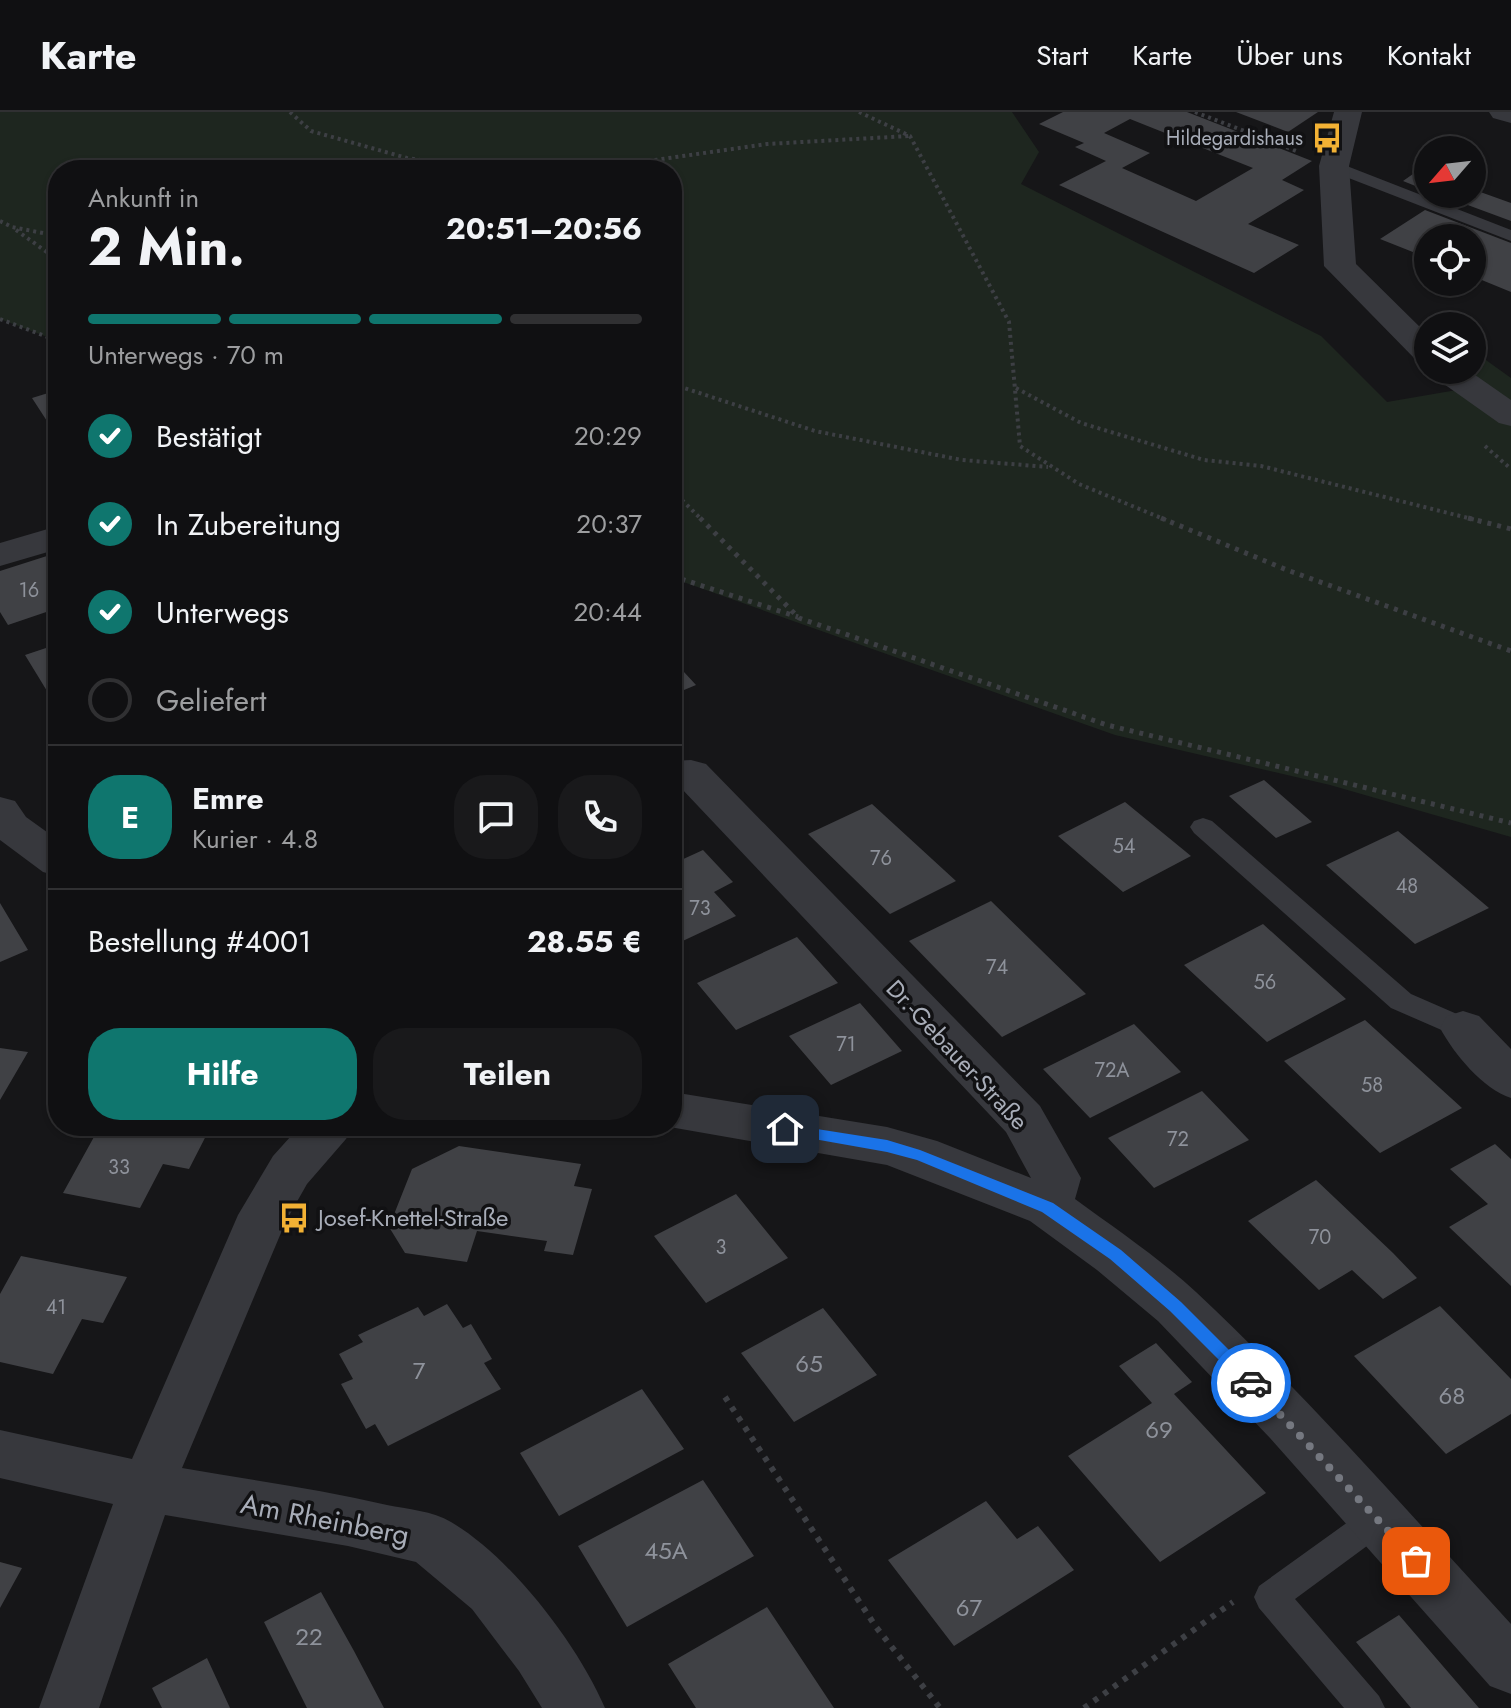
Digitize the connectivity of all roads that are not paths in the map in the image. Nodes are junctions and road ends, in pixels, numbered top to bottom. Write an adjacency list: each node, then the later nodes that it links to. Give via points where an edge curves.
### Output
1 (1348, 112): 4 (street)
2 (1503, 112): 3 (street)
3 (1511, 114)
4 (1334, 166): 5 (lane); 6 (street, via 1340,266)
5 (1511, 236)
6 (1414, 339)
7 (1466, 384): 8 (street)
8 (1511, 416)
9 (48, 540): 10 (street)
10 (0, 555)
11 (682, 774): 19 (street, Dr.-Gebauer-Straße, via 691,774 1023,1119 1056,1178)
12 (0, 811): 14 (street, via 11,827)
13 (1203, 827): 15 (lane, via 1401,1001)
14 (48, 854)
15 (1463, 1028): 16 (street)
16 (1511, 1080)
17 (682, 1112): 19 (street, via 887,1146)
18 (320, 1136): 21 (street, via 290,1170 263,1215)
19 (1048, 1207): 22 (street, via 1176,1306)
20 (0, 1454): 21 (street, Am Rheinberg)
21 (147, 1487): 24 (street); 25 (street, Am Rheinberg, via 431,1540 492,1590)
22 (1378, 1519): 23 (street); 26 (lane, via 1271,1597)
23 (1511, 1666)
24 (69, 1708)
25 (575, 1708)
26 (1367, 1708)

